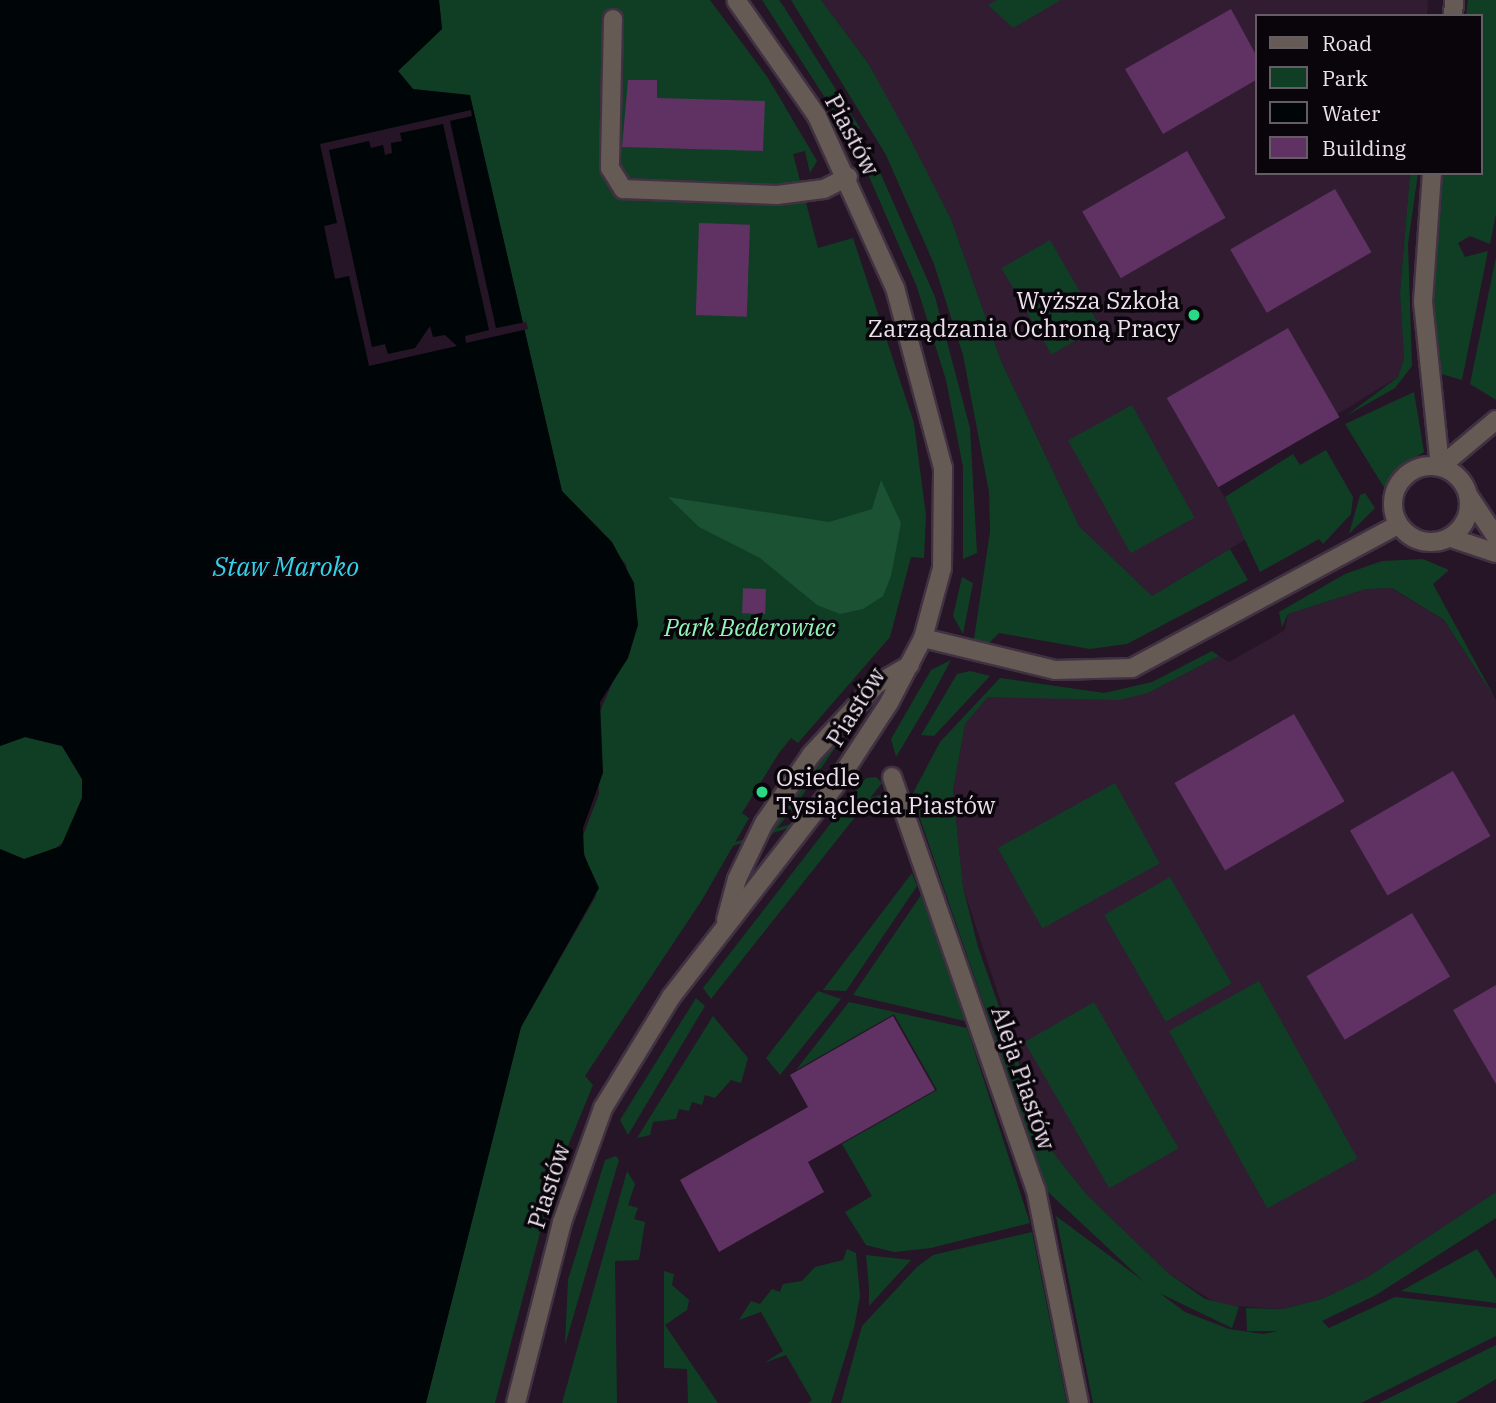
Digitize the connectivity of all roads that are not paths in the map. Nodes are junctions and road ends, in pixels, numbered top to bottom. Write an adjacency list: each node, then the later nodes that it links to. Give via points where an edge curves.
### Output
1 (736, 0): 4 (street, Piastów, via 817,116)
2 (613, 19): 4 (street, via 610,168 622,190 777,195 824,189)
3 (1432, 175): 6 (street, via 1423,302)
4 (848, 177): 12 (street, Piastów, via 911,334 943,468 942,568)
5 (1496, 420): 6 (street, via 1455,449)
6 (1440, 467): 7 (street, via 1458,477); 8 (street, via 1415,469 1396,486 1392,510)
7 (1468, 495): 9 (street); 10 (street, via 1466,520)
8 (1398, 525): 10 (street, via 1420,542); 12 (street, via 1132,668 1055,670)
9 (1496, 537)
10 (1451, 538): 11 (street)
11 (1496, 553)
12 (923, 638): 13 (street, Piastów)
13 (911, 664): 15 (street, Piastów, via 834,787); 15 (street, via 850,709 788,787 737,879)
14 (892, 777): 17 (street, Aleja Piastów, via 1036,1190)
15 (725, 926): 16 (street, Piastów, via 671,997 603,1108 562,1222)
16 (516, 1403)
17 (1079, 1403)

